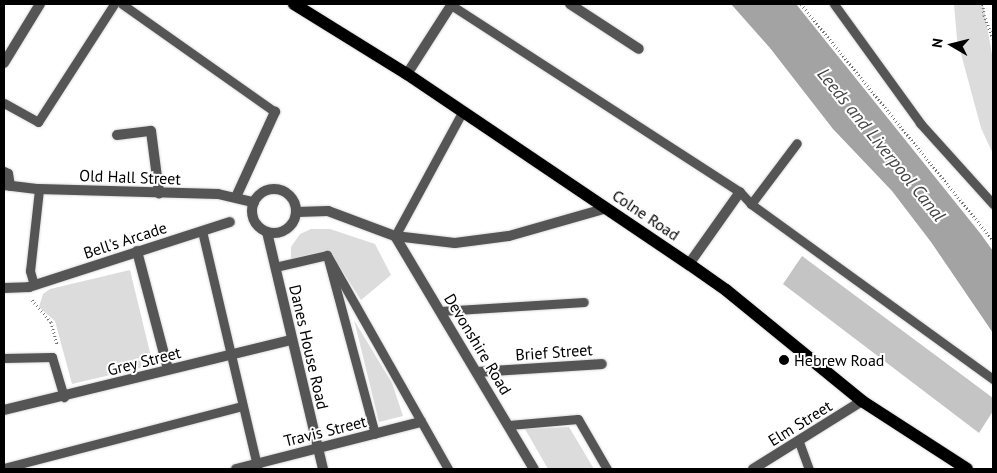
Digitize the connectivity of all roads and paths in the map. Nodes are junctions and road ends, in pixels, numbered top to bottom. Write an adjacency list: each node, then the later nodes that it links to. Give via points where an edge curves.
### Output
1 (40, 4): 13 (street)
2 (114, 4): 15 (lane, via 38,122)
3 (122, 4): 16 (lane)
4 (294, 4): 14 (main road, Colne Road)
5 (452, 4): 14 (street); 23 (lane)
6 (570, 4): 12 (street)
7 (801, 4): 35 (path)
8 (834, 4): 28 (lane, via 920,123)
9 (983, 4): 10 (path)
10 (992, 30): 11 (path)
11 (993, 38)
12 (639, 49)
13 (4, 63)
14 (408, 74): 17 (main road, Colne Road)
15 (4, 103)
16 (275, 112): 25 (street)
17 (464, 112): 29 (main road, Colne Road); 34 (lane)
18 (116, 135): 24 (street, via 151,131)
19 (797, 143): 27 (lane)
20 (4, 171): 21 (lane, via 8,172)
21 (7, 186): 22 (street, Old Hall Street)
22 (39, 189): 24 (street, Old Hall Street); 40 (lane)
23 (740, 192): 27 (lane); 38 (street)
24 (159, 193): 25 (street, Old Hall Street)
25 (236, 197): 26 (street, Old Hall Street)
26 (254, 202): 30 (street, via 266,190 283,190 290,196); 33 (street, via 256,222)
27 (751, 204): 51 (lane)
28 (993, 204)
29 (607, 208): 34 (street, via 509,236 455,243); 38 (main road, Colne Road)
30 (297, 212): 33 (street, via 288,228 278,233); 34 (street, via 328,211)
31 (230, 222): 32 (street, Bell's Arcade)
32 (202, 231): 36 (street, Bell's Arcade); 45 (lane)
33 (268, 232): 39 (street, Danes House Road)
34 (395, 236): 43 (street, Devonshire Road)
35 (993, 240)
36 (137, 251): 40 (street, Bell's Arcade); 49 (street)
37 (327, 255): 39 (lane); 56 (lane); 58 (lane)
38 (689, 264): 53 (main road, Colne Road, via 726,290)
39 (275, 267): 44 (street, Danes House Road)
40 (31, 286): 41 (street, Bell's Arcade); 46 (path, via 33,304 47,315 57,336 58,348)
41 (4, 288)
42 (584, 302): 43 (lane)
43 (441, 311): 50 (street, Devonshire Road)
44 (291, 340): 45 (street, Grey Street); 60 (street, Danes House Road)
45 (230, 355): 49 (street, Grey Street); 54 (lane)
46 (52, 357): 47 (lane); 52 (lane)
47 (4, 358)
48 (602, 364): 50 (street, Brief Street)
49 (168, 369): 52 (street, Grey Street)
50 (478, 372): 57 (street, Devonshire Road)
51 (993, 379)
52 (64, 397): 55 (street, Grey Street)
53 (862, 402): 59 (street, Elm Street); 70 (main road, Colne Road)
54 (242, 406): 61 (lane); 62 (lane)
55 (4, 410)
56 (421, 422): 58 (street, Travis Street); 65 (lane)
57 (509, 425): 66 (street, Devonshire Road); 67 (lane, via 578,419)
58 (375, 434): 60 (street, Travis Street)
59 (799, 442): 68 (street, Elm Street); 69 (lane)
60 (317, 448): 61 (street, Travis Street); 64 (street, Danes House Road)
61 (257, 466): 63 (street, Travis Street)
62 (4, 468)
63 (236, 469)
64 (323, 469)
65 (448, 469)
66 (534, 469)
67 (607, 469)
68 (753, 469)
69 (809, 469)
70 (967, 469)

